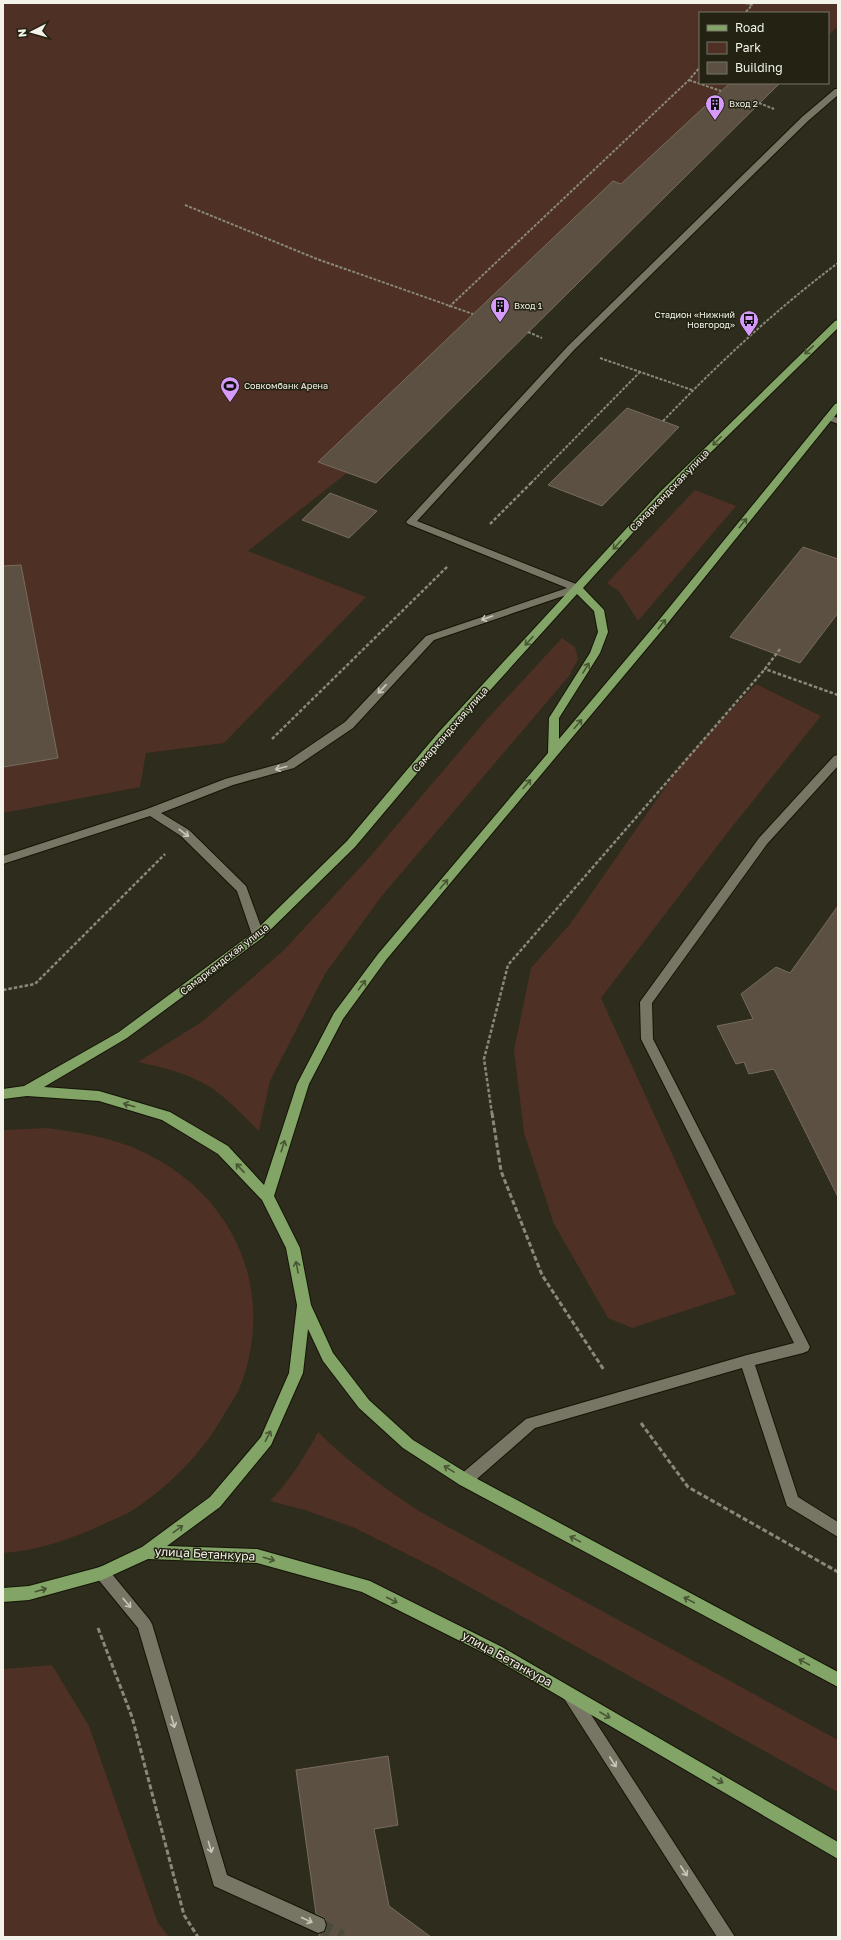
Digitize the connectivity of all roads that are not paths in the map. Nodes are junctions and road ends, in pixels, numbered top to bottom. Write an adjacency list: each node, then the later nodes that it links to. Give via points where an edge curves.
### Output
1 (838, 91): 5 (lane, via 805,119 571,348 411,522)
2 (838, 323): 5 (main road, Самаркандская улица, one-way to 5, via 663,494)
3 (838, 406): 4 (main road)
4 (833, 420): 6 (main road, one-way to 4)
5 (577, 588): 6 (main road, one-way to 5, via 554,718 595,653 602,632 599,610); 8 (lane, one-way to 8, via 430,638 349,725 290,765 229,782); 10 (main road, Самаркандская улица, one-way to 10, via 442,736 351,844)
6 (553, 753): 13 (main road, one-way to 6, via 303,1084 338,1016 382,957)
7 (838, 759): 15 (lane, via 763,841 646,1002 647,1039 803,1347)
8 (151, 812): 9 (lane); 10 (lane, one-way to 10, via 185,834 242,889)
9 (3, 860)
10 (258, 935): 11 (main road, Самаркандская улица, via 123,1035)
11 (27, 1091): 12 (main road); 13 (main road, one-way to 11, via 223,1150 166,1116 99,1096)
12 (3, 1094)
13 (267, 1196): 14 (main road, one-way to 13, via 293,1248)
14 (304, 1305): 16 (main road, one-way to 14, via 408,1444 364,1404 328,1357); 18 (main road, one-way to 14, via 215,1502 266,1440 296,1373)
15 (747, 1361): 16 (lane, via 531,1424); 17 (lane, via 792,1501)
16 (465, 1480): 21 (main road, one-way to 16)
17 (838, 1530)
18 (147, 1552): 19 (main road); 22 (main road, улица Бетанкура, one-way to 22, via 257,1556 365,1586 497,1652)
19 (102, 1573): 20 (main road, one-way to 19, via 29,1593); 24 (lane, one-way to 24, via 144,1624 220,1880)
20 (3, 1595)
21 (838, 1680)
22 (569, 1694): 23 (main road, улица Бетанкура, one-way to 23); 25 (lane, one-way to 25)
23 (838, 1851)
24 (318, 1925)
25 (727, 1937)

